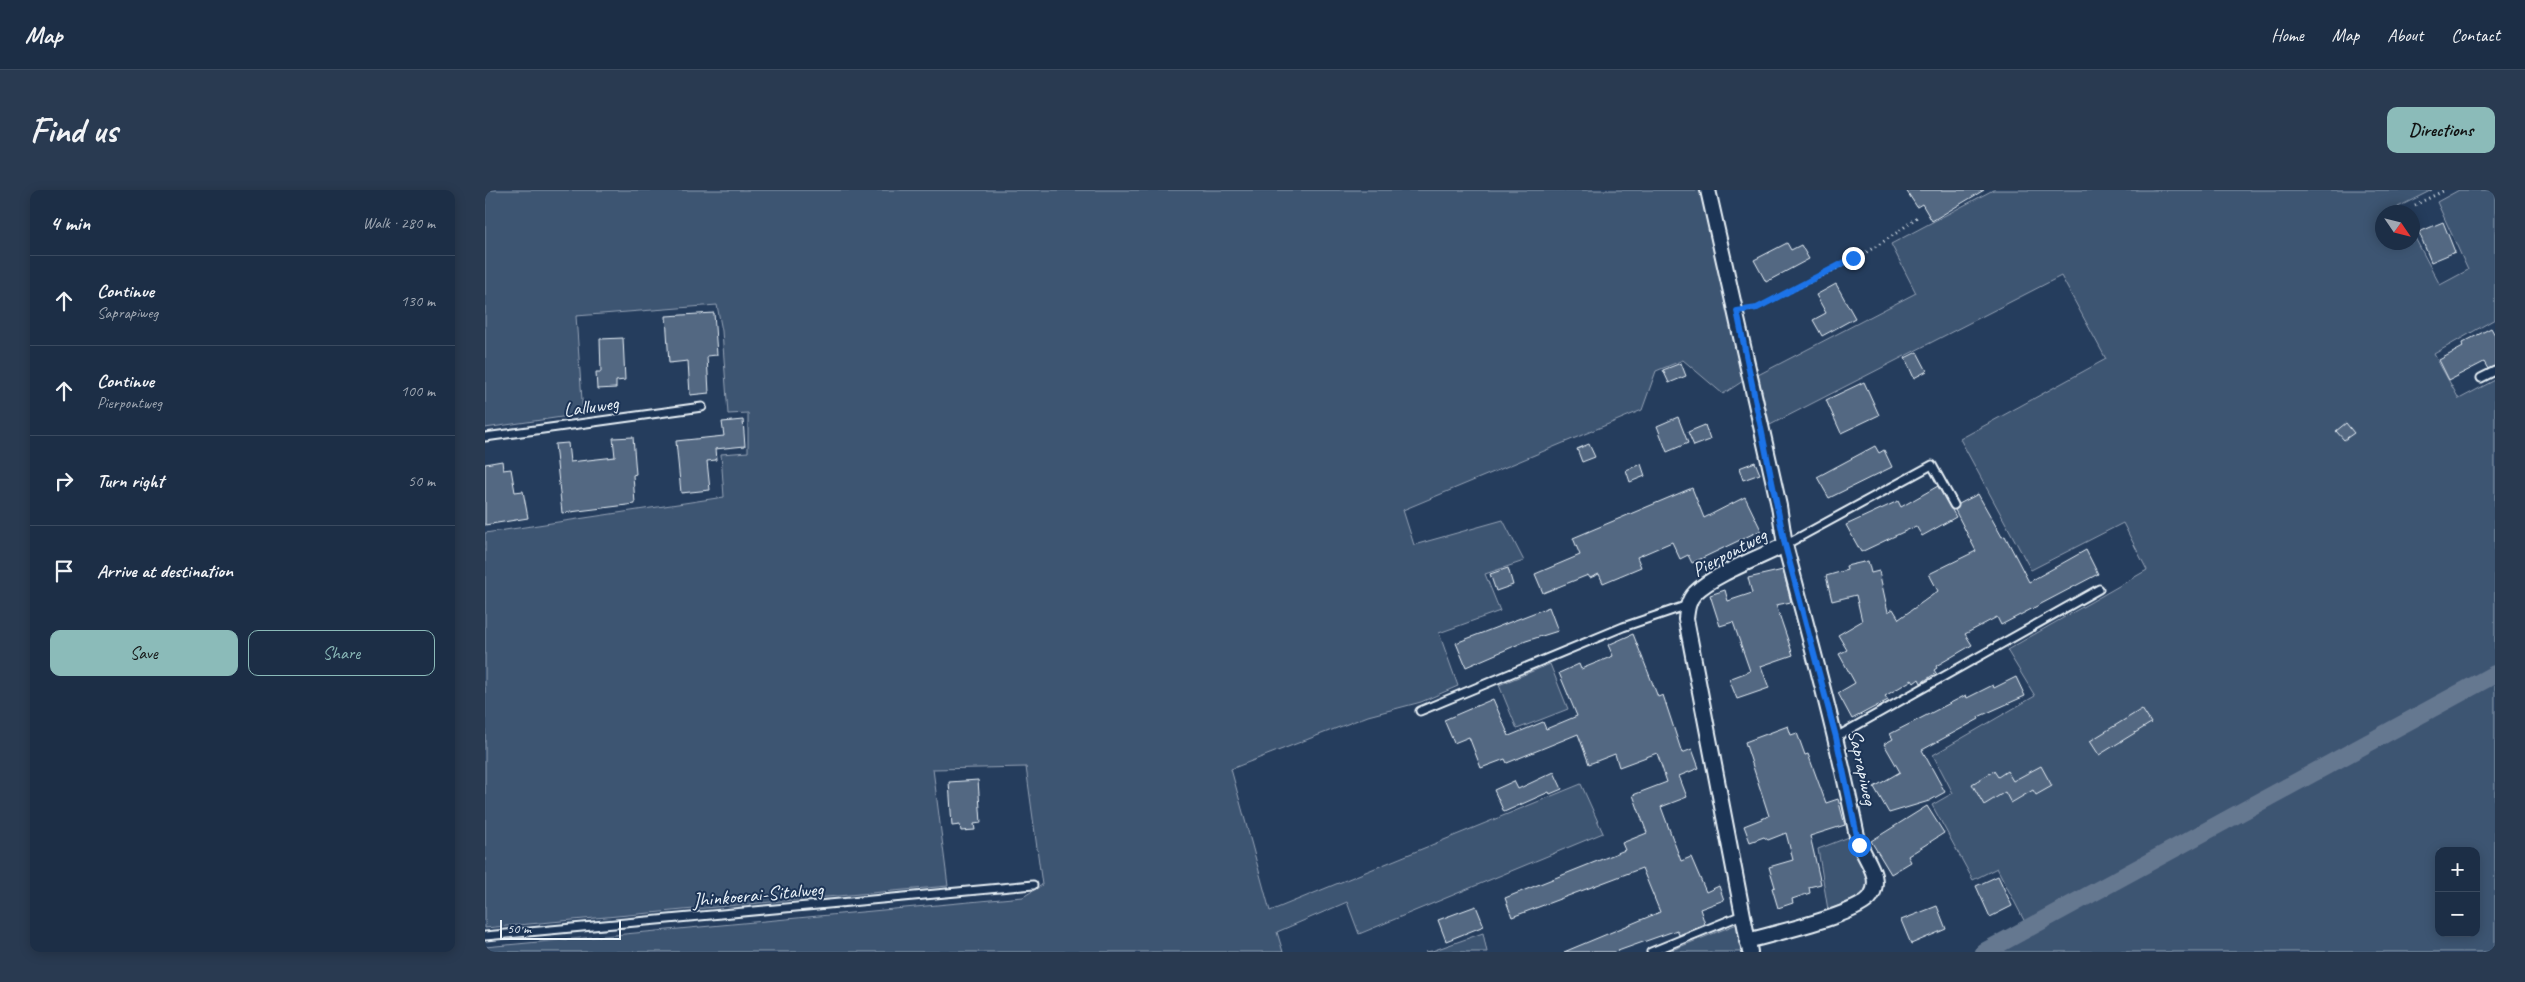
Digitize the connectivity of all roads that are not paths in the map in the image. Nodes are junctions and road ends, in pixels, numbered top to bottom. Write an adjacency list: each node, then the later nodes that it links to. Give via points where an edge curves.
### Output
1 (1708, 190): 7 (street, Pierpontweg, via 1737,311)
2 (2495, 370): 3 (lane)
3 (2481, 378)
4 (702, 407): 5 (lane, Lalluweg)
5 (485, 437)
6 (1955, 505): 7 (lane, via 1932,465)
7 (1785, 545): 9 (street, Pierpontweg, via 1707,583 1694,594); 11 (street, Saprapiweg)
8 (2099, 589): 11 (lane)
9 (1688, 605): 10 (lane, via 1623,627); 13 (street, Pierpontweg, via 1686,619)
10 (1420, 711)
11 (1836, 737): 15 (street, Saprapiweg, via 1859,845 1873,871 1874,890 1868,900 1851,910)
12 (1033, 885): 14 (lane, Jhinkoerai-Sitalweg)
13 (1742, 915): 15 (street, Pierpontweg); 16 (lane)
14 (485, 936)
15 (1749, 946)
16 (1651, 952)

